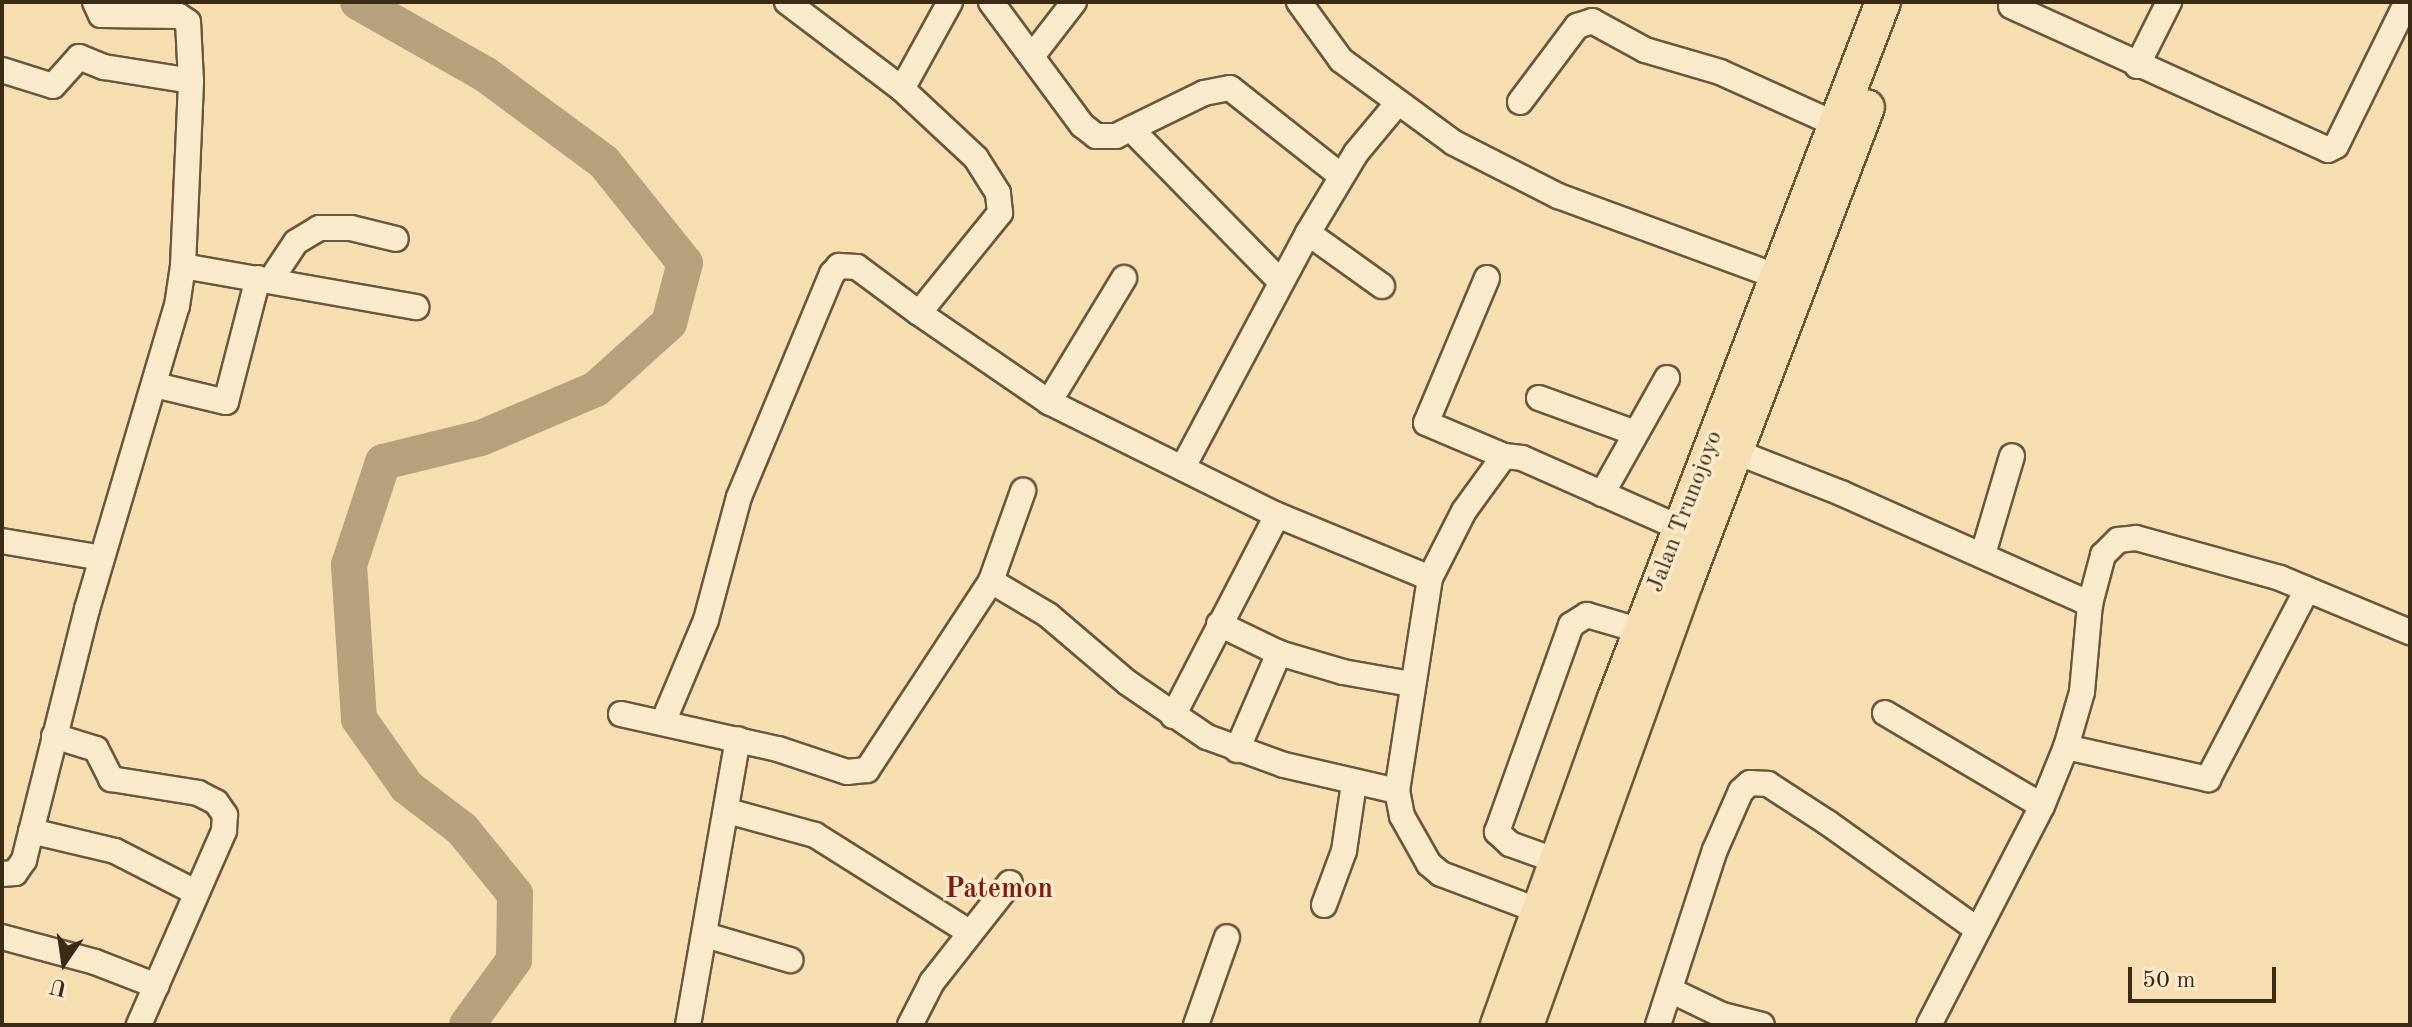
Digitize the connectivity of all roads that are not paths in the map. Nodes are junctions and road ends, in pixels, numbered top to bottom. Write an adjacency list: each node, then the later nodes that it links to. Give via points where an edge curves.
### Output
1 (95, 2): 15 (street, via 101,15 186,19)
2 (787, 2): 16 (street)
3 (950, 2): 16 (street)
4 (991, 2): 12 (street)
5 (1074, 2): 12 (street)
6 (1299, 2): 18 (street, via 1341,60)
7 (1883, 2): 19 (highway, Jalan Trunojoyo)
8 (1907, 2): 38 (highway, Jalan Trunojoyo)
9 (2169, 2): 13 (street)
10 (2407, 2): 13 (street, via 2331,150)
11 (2011, 6): 13 (street)
12 (1033, 55): 20 (street, via 1091,132 1109,137)
13 (2137, 66)
14 (2, 70): 15 (street, via 53,86 79,57 104,67)
15 (191, 81): 24 (street)
16 (902, 89): 32 (street, via 976,158 1001,203 995,222)
17 (1520, 102): 19 (street, via 1577,26 1592,21 1645,50 1720,72)
18 (1396, 105): 21 (street); 25 (street, via 1454,143 1558,196)
19 (1835, 124): 25 (highway, Jalan Trunojoyo)
20 (1131, 129): 21 (street, via 1204,93 1230,88); 29 (street)
21 (1341, 176): 22 (street)
22 (1308, 233): 29 (street); 30 (street)
23 (396, 239): 28 (street, via 351,228 319,228 296,242)
24 (183, 266): 28 (street); 34 (street)
25 (1776, 276): 38 (highway, Jalan Trunojoyo)
26 (1124, 278): 36 (street)
27 (1487, 278): 39 (street, via 1426,423)
28 (264, 279): 31 (street); 34 (street, via 226,402)
29 (1281, 282): 41 (street)
30 (1382, 286)
31 (416, 307)
32 (919, 313): 36 (street); 61 (street, via 857,267 839,266 832,274 739,497 706,620)
33 (1667, 378): 37 (street)
34 (155, 385): 48 (street)
35 (1539, 398): 37 (street)
36 (1049, 402): 41 (street)
37 (1635, 433): 43 (street)
38 (1724, 447): 45 (highway, Jalan Trunojoyo); 47 (street); 55 (highway, Jalan Trunojoyo)
39 (1504, 456): 43 (street, via 1522,458); 49 (street, via 1464,511)
40 (2012, 456): 47 (street)
41 (1183, 467): 44 (street)
42 (1023, 491): 50 (street)
43 (1602, 494): 45 (street)
44 (1277, 515): 49 (street); 53 (street)
45 (1680, 528): 55 (highway, Jalan Trunojoyo)
46 (2, 541): 48 (street)
47 (1983, 554): 52 (street)
48 (102, 558): 62 (street)
49 (1430, 578): 57 (street)
50 (991, 581): 60 (street, via 1048,615); 63 (street, via 867,770 839,770)
51 (2307, 590): 52 (street, via 2128,538 2103,555); 54 (street); 64 (street, via 2208,779)
52 (2090, 604): 64 (street, via 2082,692)
53 (1219, 624): 56 (street); 60 (street)
54 (2410, 632)
55 (1653, 634): 71 (highway, Jalan Trunojoyo); 71 (street, via 1587,615 1571,625 1497,832 1510,844)
56 (1279, 653): 57 (street); 65 (street)
57 (1411, 684): 67 (street)
58 (1885, 713): 68 (street)
59 (621, 714): 61 (street)
60 (1173, 716): 65 (street)
61 (664, 720): 63 (street)
62 (54, 736): 70 (street); 74 (street, via 96,749 111,779 198,793 216,802 225,815 224,831)
63 (738, 739): 69 (street)
64 (2066, 747): 68 (street)
65 (1237, 750): 66 (street)
66 (1354, 783): 67 (street); 75 (street, via 1344,851)
67 (1397, 791): 76 (street, via 1402,816 1429,864 1441,874)
68 (2042, 806): 77 (street)
69 (728, 811): 78 (street, via 815,835); 79 (street)
70 (31, 831): 72 (street, via 22,866); 74 (street, via 115,851)
71 (1568, 865): 76 (highway, Jalan Trunojoyo); 90 (highway, Jalan Trunojoyo)
72 (2, 874)
73 (1010, 883): 78 (street)
74 (195, 892): 83 (street)
75 (1324, 905)
76 (1537, 910): 89 (highway, Jalan Trunojoyo)
77 (1978, 930): 84 (street, via 1828,823 1768,784 1755,782 1741,791 1728,817); 93 (street)
78 (969, 932): 87 (street, via 932,982)
79 (705, 935): 82 (street); 86 (street)
80 (2, 937): 83 (street, via 95,962)
81 (1227, 937): 88 (street)
82 (790, 960)
83 (157, 986): 85 (street)
84 (1670, 990): 91 (street); 92 (street, via 1722,1015)
85 (139, 1025)
86 (688, 1025)
87 (910, 1025)
88 (1196, 1025)
89 (1498, 1025)
90 (1526, 1025)
91 (1658, 1025)
92 (1762, 1025)
93 (1929, 1025)

